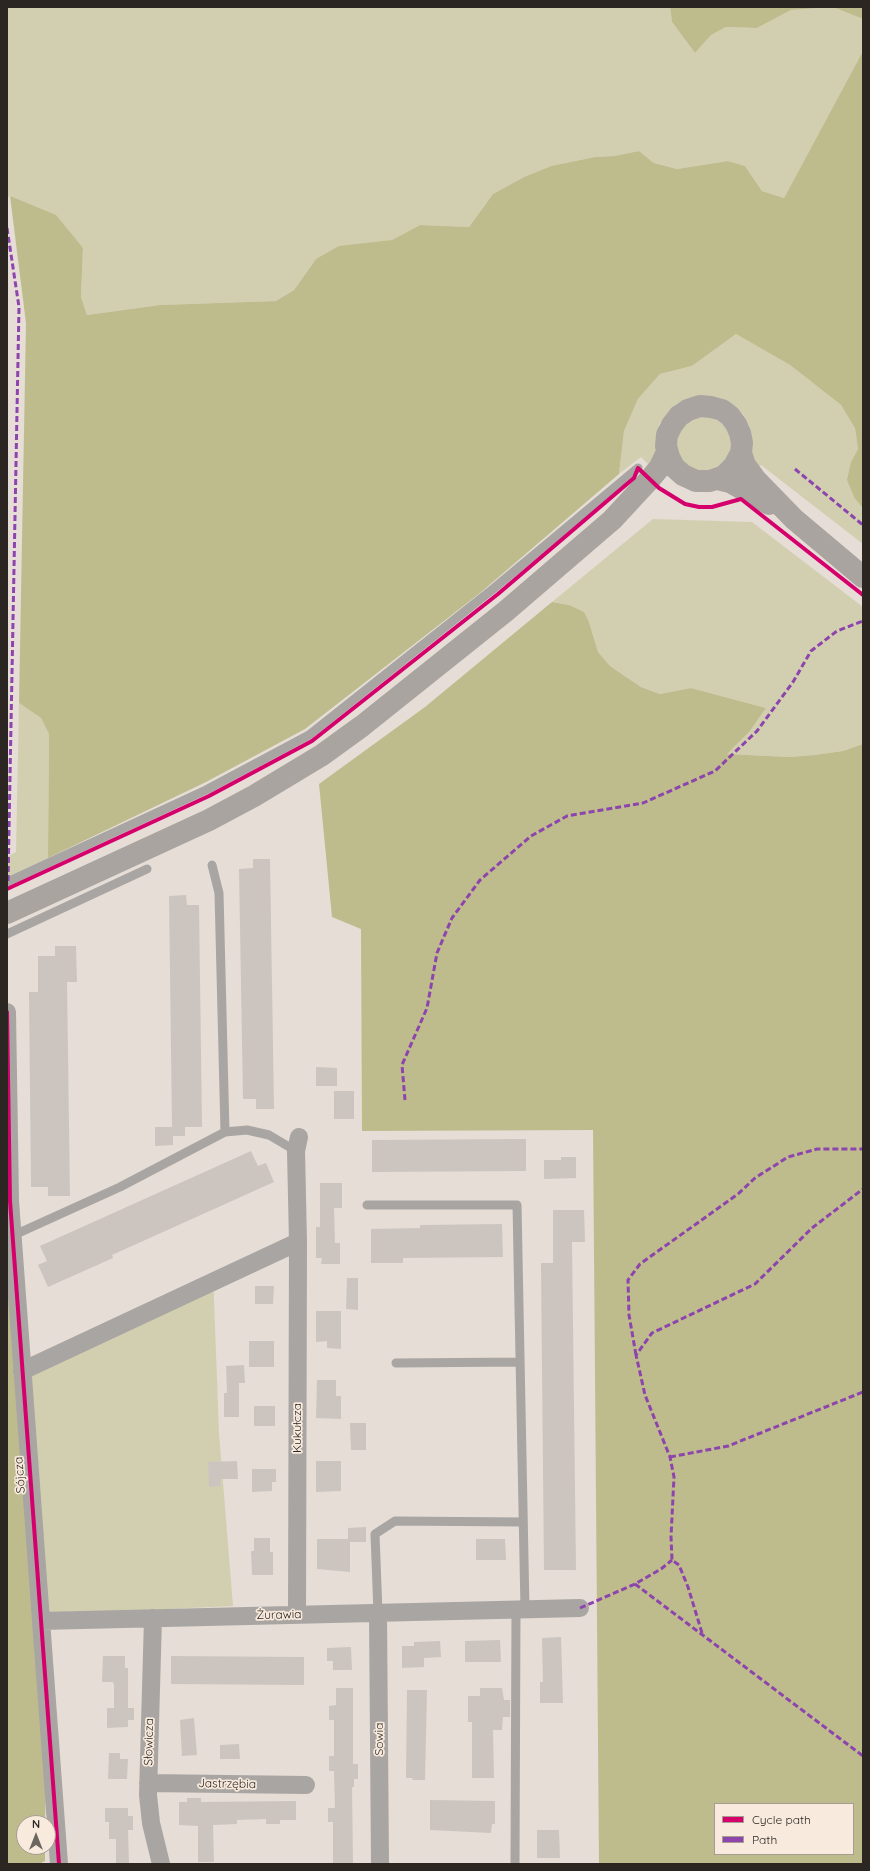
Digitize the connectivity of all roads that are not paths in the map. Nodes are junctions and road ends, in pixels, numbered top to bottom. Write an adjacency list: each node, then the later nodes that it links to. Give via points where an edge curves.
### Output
1 (668, 452): 2 (main road, via 667,435 672,424 688,410 700,406 722,410 730,416 740,433); 4 (main road, via 674,467); 7 (main road, via 660,467)
2 (741, 453): 5 (main road, via 734,466); 6 (main road, via 745,465 756,480)
3 (638, 468): 11 (lane, via 487,594 309,735 206,790)
4 (683, 475): 5 (main road, via 696,481); 7 (main road, via 658,488)
5 (717, 479): 6 (main road, via 746,490)
6 (794, 519): 8 (main road)
7 (612, 520): 12 (main road, via 506,611 322,755 209,820)
8 (863, 577)
9 (212, 865): 15 (lane, via 219,893)
10 (147, 869): 13 (lane)
11 (7, 882)
12 (7, 913)
13 (7, 934)
14 (7, 1012): 17 (street, Sójcza)
15 (225, 1132): 16 (lane, via 247,1130); 19 (lane, via 120,1187)
16 (298, 1144): 20 (street, Kukułcza)
17 (8, 1199): 19 (street, Sójcza)
18 (367, 1205): 21 (lane, via 517,1205)
19 (12, 1236): 23 (street, Sójcza)
20 (298, 1242): 23 (street); 28 (street, Kukułcza)
21 (520, 1362): 22 (lane); 24 (lane)
22 (396, 1363)
23 (22, 1371): 30 (street, Sójcza)
24 (523, 1522): 26 (lane); 27 (lane, via 395,1521 375,1534)
25 (580, 1608): 26 (street, Żurawia)
26 (521, 1609): 27 (street, Żurawia); 36 (lane)
27 (378, 1613): 28 (street, Żurawia); 35 (street, Sowia)
28 (297, 1615): 29 (street, Żurawia)
29 (153, 1618): 30 (street, Żurawia); 31 (street, Słowicza)
30 (41, 1621): 33 (street, Sójcza)
31 (148, 1783): 32 (street, Jastrzębia); 34 (street, Słowicza, via 151,1823)
32 (306, 1785)
33 (59, 1864)
34 (161, 1864)
35 (380, 1864)
36 (515, 1864)

